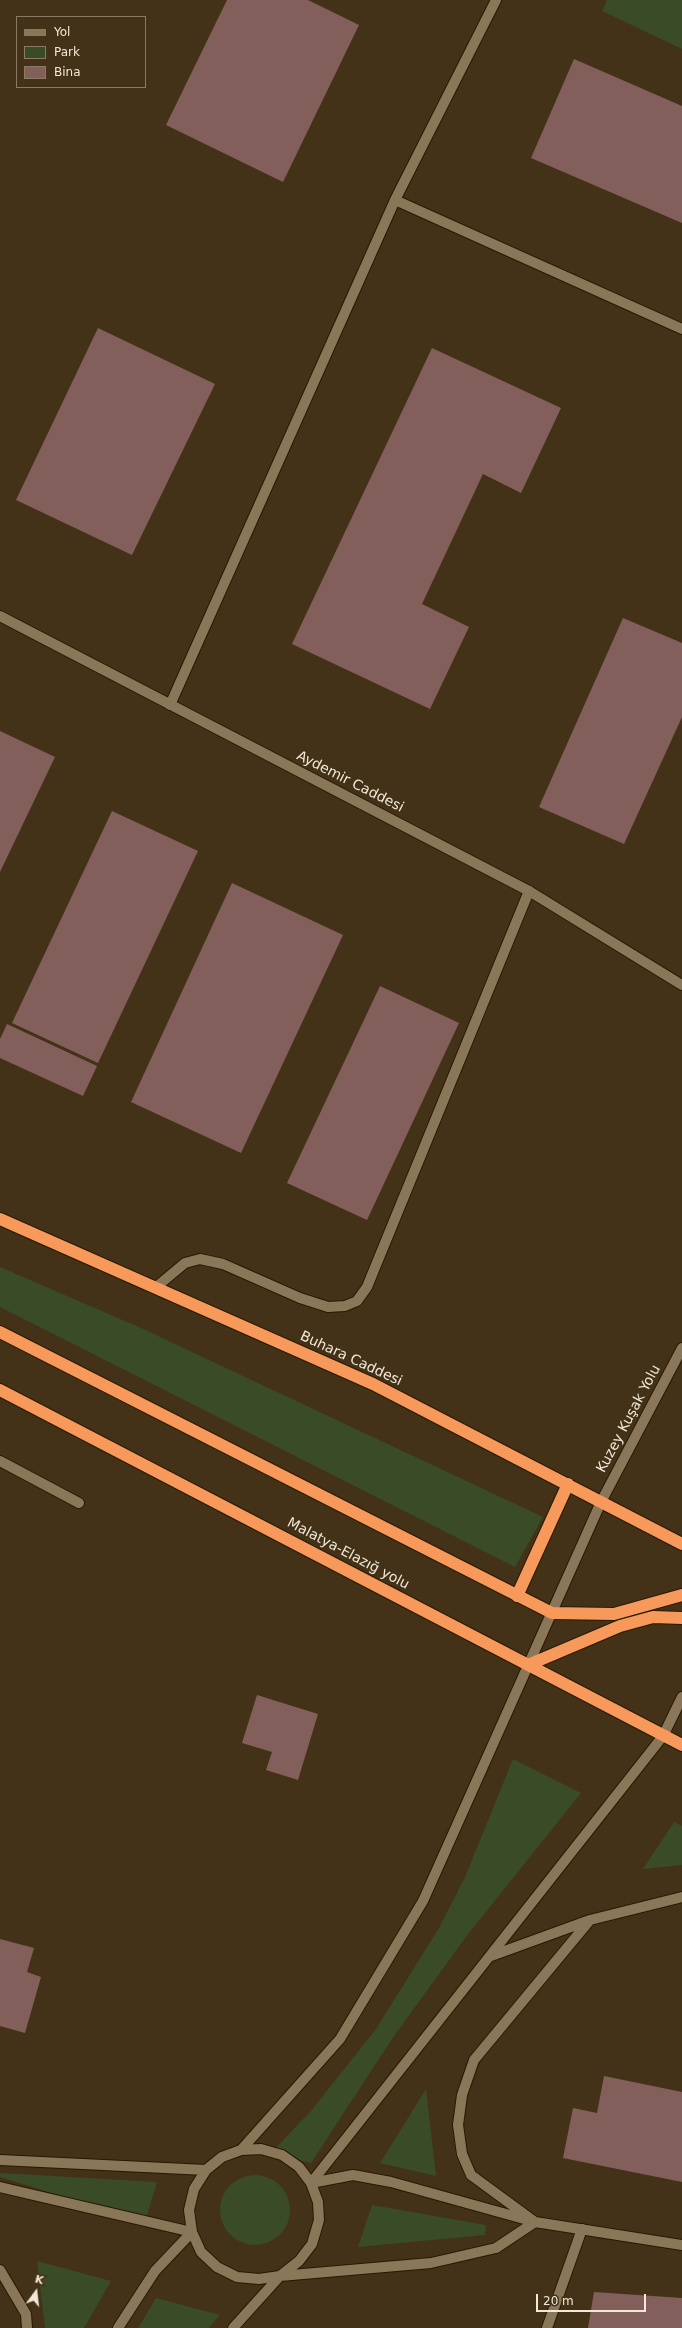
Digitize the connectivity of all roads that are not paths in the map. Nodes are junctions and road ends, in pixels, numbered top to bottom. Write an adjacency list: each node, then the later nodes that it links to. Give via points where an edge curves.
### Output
1 (496, 0): 2 (main road)
2 (395, 200): 3 (main road); 5 (main road)
3 (682, 329)
4 (0, 616): 5 (main road, Aydemir Caddesi)
5 (170, 705): 6 (main road, Aydemir Caddesi)
6 (529, 891): 7 (main road, Aydemir Caddesi); 9 (main road, via 366,1287 357,1301 345,1306 328,1307 300,1298 222,1264 200,1259 185,1263)
7 (682, 984)
8 (0, 1218): 9 (highway, Buhara Caddesi)
9 (155, 1288): 14 (highway, Buhara Caddesi, via 373,1384)
10 (0, 1332): 19 (highway)
11 (682, 1348): 15 (main road, Kuzey Kuşak Yolu)
12 (0, 1390): 22 (highway, Malatya-Elazığ yolu)
13 (0, 1461): 16 (main road)
14 (568, 1484): 15 (highway, Buhara Caddesi); 19 (highway)
15 (601, 1502): 17 (highway, Buhara Caddesi); 20 (main road, Kuzey Kuşak Yolu)
16 (79, 1503)
17 (682, 1544)
18 (682, 1595): 20 (highway, via 614,1614)
19 (517, 1596): 20 (highway)
20 (552, 1613): 22 (main road, Kuzey Kuşak Yolu)
21 (682, 1618): 22 (highway, via 653,1617 620,1626)
22 (528, 1665): 24 (highway, Malatya-Elazığ yolu); 29 (main road, Kuzey Kuşak Yolu, via 423,1901 340,2039)
23 (682, 1697): 24 (main road)
24 (662, 1736): 25 (highway, Malatya-Elazığ yolu); 28 (main road)
25 (682, 1745)
26 (682, 1897): 27 (main road)
27 (590, 1920): 28 (main road); 34 (main road, via 474,2060 462,2095 458,2124 462,2154 471,2175)
28 (491, 1956): 32 (main road)
29 (241, 2150): 31 (main road, via 222,2157); 32 (main road, via 261,2149 282,2155 299,2167)
30 (0, 2160): 31 (main road)
31 (206, 2170): 36 (main road, via 194,2189 189,2210)
32 (311, 2183): 34 (main road, via 353,2175 391,2182); 39 (main road, via 318,2202 319,2220 312,2244 299,2261)
33 (0, 2187): 36 (main road)
34 (535, 2222): 35 (main road); 39 (main road, via 496,2248 431,2262)
35 (582, 2229): 37 (main road); 43 (main road)
36 (192, 2232): 39 (main road, via 201,2252 217,2267 237,2277 259,2279); 41 (main road, via 155,2271)
37 (682, 2245)
38 (0, 2270): 40 (main road, via 26,2314)
39 (280, 2276): 42 (main road)
40 (27, 2328)
41 (118, 2328)
42 (233, 2328)
43 (547, 2328)

